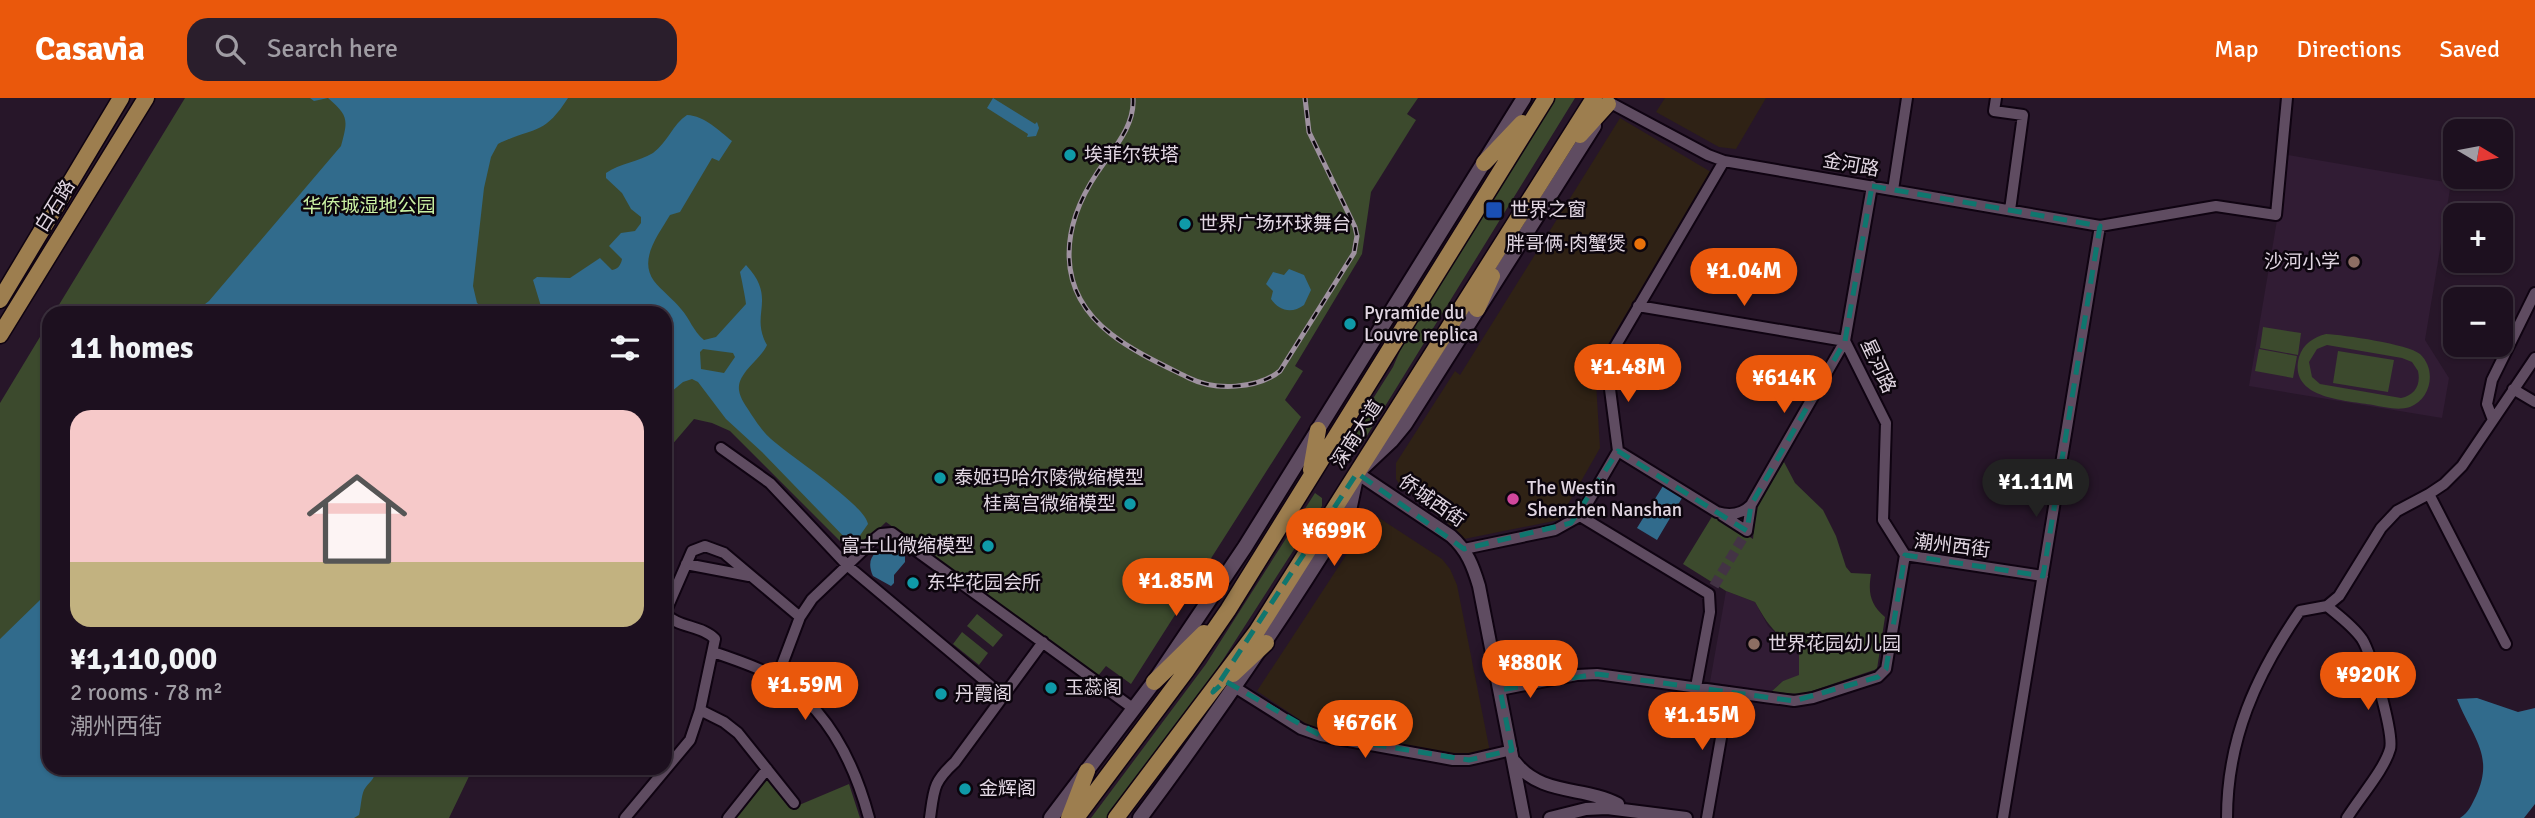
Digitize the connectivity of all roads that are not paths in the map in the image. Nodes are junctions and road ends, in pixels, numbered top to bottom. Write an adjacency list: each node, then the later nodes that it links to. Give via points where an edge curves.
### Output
1 (121, 98): 17 (main road, 白石路)
2 (146, 98): 20 (main road, 白石路)
3 (1524, 98): 10 (main road)
4 (1546, 98): 10 (main road); 30 (main road, 深南大道)
5 (1907, 98): 12 (street)
6 (1996, 98): 13 (street, via 1994,111 2024,115)
7 (2287, 98): 15 (street, 金河路, via 2276,215 2216,206)
8 (1606, 100): 9 (street, 金河路); 14 (main road, 深南大道, via 1552,165); 19 (main road)
9 (1724, 161): 11 (street, 金河路); 18 (street)
10 (1484, 163): 26 (main road)
11 (1872, 187): 12 (street, 金河路); 21 (street, 星河路)
12 (1893, 190): 13 (street, 金河路)
13 (2010, 210): 15 (street, 金河路)
14 (1515, 225): 19 (main road); 29 (main road, 深南大道)
15 (2100, 226): 40 (street)
16 (2535, 293): 25 (street, via 2492,380 2487,404)
17 (0, 300)
18 (1638, 306): 21 (street); 28 (street, via 1607,362)
19 (1477, 309): 29 (main road, via 1405,424)
20 (0, 335)
21 (1845, 341): 32 (street); 36 (street, 星河路, via 1886,423 1883,520)
22 (2535, 358): 23 (street)
23 (2513, 389): 24 (street); 25 (street)
24 (2535, 402)
25 (2493, 420): 31 (street, via 2462,466)
26 (1318, 430): 30 (main road); 51 (main road)
27 (721, 448): 38 (street, via 770,483)
28 (1618, 451): 33 (street); 34 (street)
29 (1357, 473): 35 (street, 侨城西街); 47 (main road, via 1345,517); 55 (main road, 深南大道)
30 (1309, 479): 43 (main road, 深南大道)
31 (2429, 494): 42 (street, via 2397,511 2339,596); 48 (street)
32 (1751, 505): 33 (street, via 1736,514); 33 (street, via 1747,531)
33 (1717, 512)
34 (1580, 516): 35 (street, via 1555,530); 52 (street, via 1712,590)
35 (1464, 549): 54 (street, 侨城西街, via 1479,586)
36 (1905, 555): 40 (street, 潮州西街); 56 (street, 潮州西街, via 1884,674 1804,700)
37 (685, 564): 39 (street); 39 (street, via 692,551 705,546 724,553); 41 (street)
38 (848, 566): 44 (street, via 812,599); 46 (street, via 881,534 891,533); 57 (street)
39 (752, 576): 44 (street)
40 (2043, 576): 80 (street)
41 (672, 596)
42 (2327, 606): 81 (street, via 2300,611 2257,684 2234,745); 82 (street, via 2363,641 2391,745 2383,767)
43 (1228, 610): 51 (main road); 73 (main road, 深南大道)
44 (800, 617): 50 (street)
45 (672, 620): 49 (street, via 713,635)
46 (1042, 642): 57 (street); 58 (street)
47 (1266, 643): 53 (main road); 55 (main road)
48 (2506, 644)
49 (713, 652): 50 (street); 59 (street)
50 (777, 678): 69 (street, via 806,700 836,737)
51 (1154, 682): 58 (main road)
52 (1696, 687): 54 (street, 潮州西街, via 1588,674); 56 (street, 潮州西街)
53 (1236, 688): 60 (street, via 1301,729 1321,736 1453,760); 75 (main road)
54 (1500, 690): 60 (street, 侨城西街)
55 (1213, 692): 74 (main road, 深南大道)
56 (1729, 692): 79 (street)
57 (1003, 696): 70 (street, via 935,784)
58 (1133, 709): 63 (main road)
59 (700, 710): 61 (street, via 691,740); 62 (street, via 731,727)
60 (1513, 756): 66 (street, via 1526,775 1539,782); 76 (street, 侨城西街)
61 (672, 762)
62 (767, 769): 65 (street); 68 (street)
63 (1087, 771): 71 (main road); 72 (main road)
64 (661, 775): 67 (street)
65 (794, 803)
66 (1628, 809): 77 (street, via 1597,808); 78 (street)
67 (625, 818)
68 (728, 818)
69 (869, 818)
70 (930, 818)
71 (1051, 818)
72 (1069, 818)
73 (1076, 818)
74 (1116, 818)
75 (1140, 818)
76 (1524, 818)
77 (1550, 818)
78 (1686, 818)
79 (1707, 818)
80 (2003, 818)
81 (2227, 818)
82 (2347, 818)

